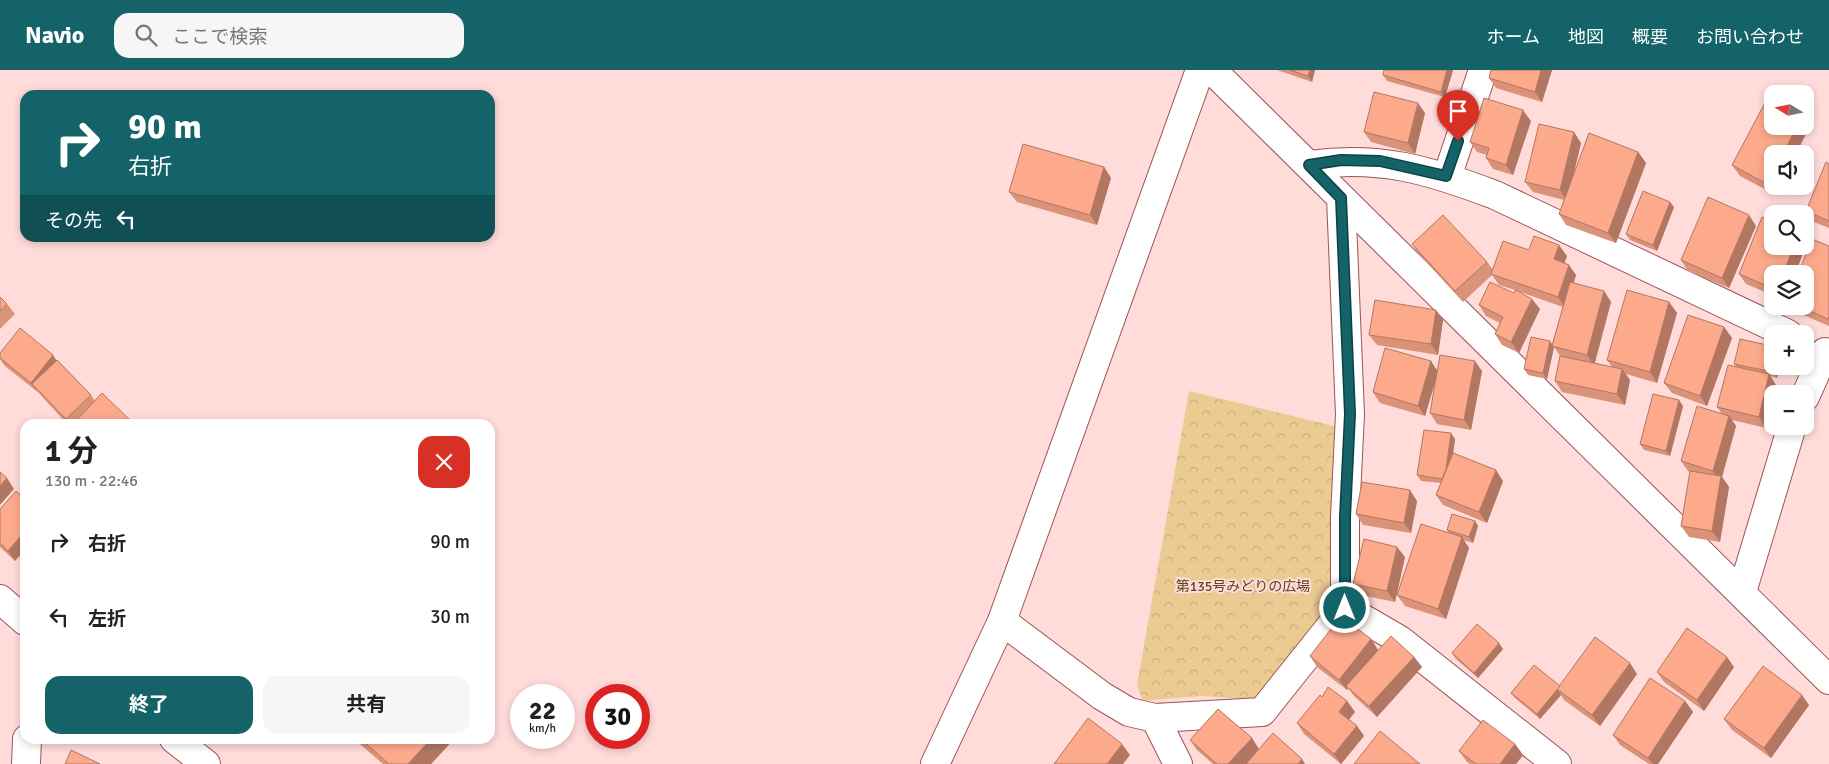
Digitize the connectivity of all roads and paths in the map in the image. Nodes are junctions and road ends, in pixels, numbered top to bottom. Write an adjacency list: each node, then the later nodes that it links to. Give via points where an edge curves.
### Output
1 (1200, 70): 15 (street)
2 (1212, 70): 4 (street)
3 (1483, 70): 5 (street)
4 (1309, 165): 5 (street, via 1341,160 1380,161); 6 (street)
5 (1446, 176): 7 (street, via 1495,194)
6 (1341, 198): 11 (street); 13 (street, via 1350,414)
7 (1769, 325)
8 (1820, 349): 9 (street)
9 (1809, 385)
10 (1789, 435): 11 (street)
11 (1742, 592): 16 (street)
12 (0, 599): 14 (street)
13 (1345, 608): 17 (street, via 1262,712); 24 (street, via 1400,640)
14 (20, 617)
15 (1002, 621): 17 (street, via 1102,696 1129,712); 22 (street)
16 (1829, 680)
17 (1155, 718): 23 (street)
18 (27, 744): 20 (street)
19 (180, 744): 21 (street)
20 (26, 764)
21 (206, 764)
22 (935, 764)
23 (1178, 764)
24 (1558, 764)

